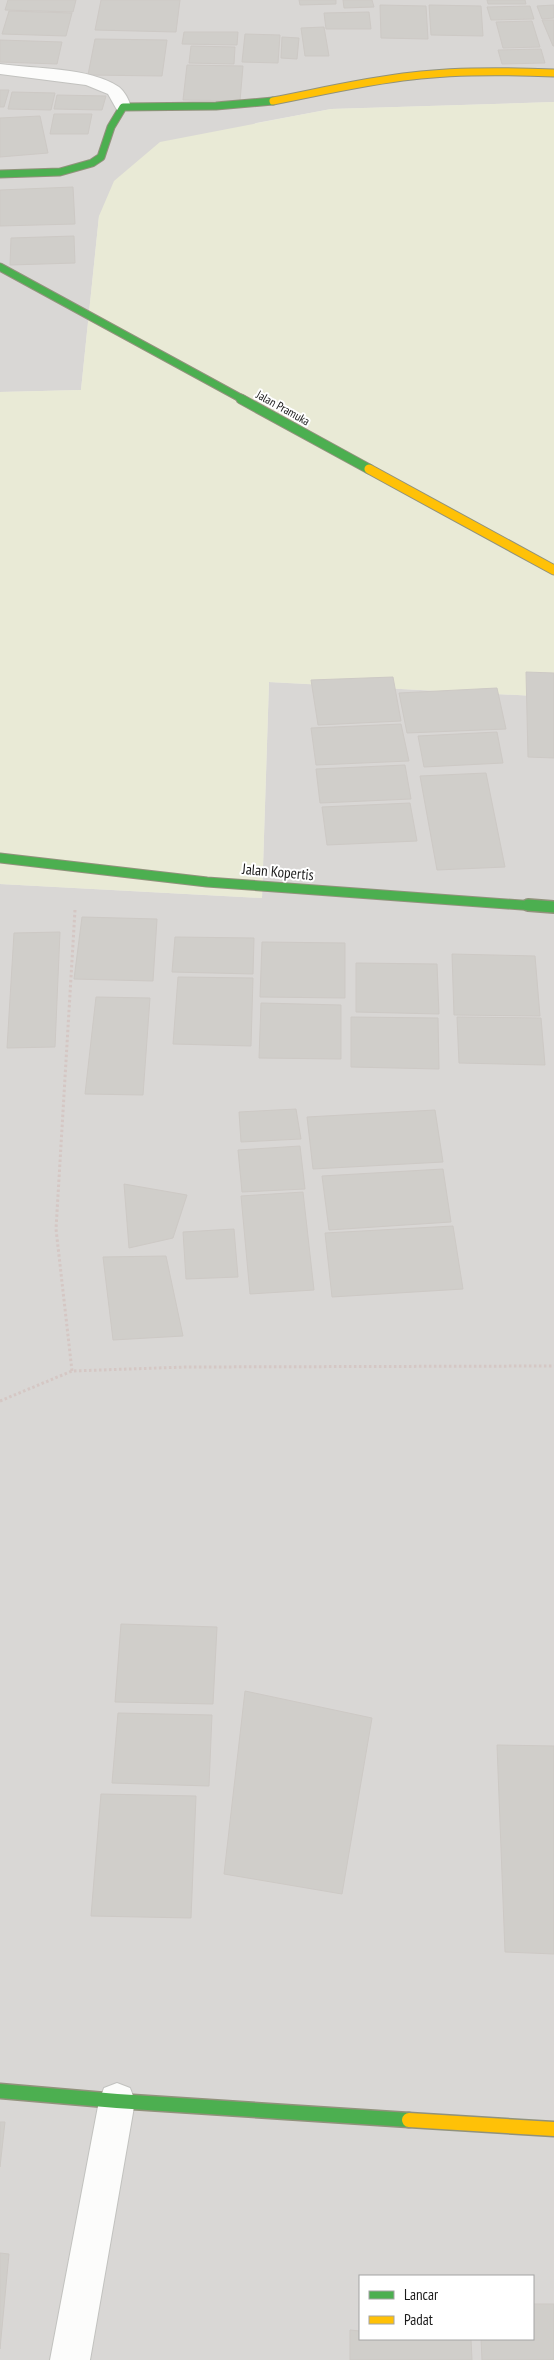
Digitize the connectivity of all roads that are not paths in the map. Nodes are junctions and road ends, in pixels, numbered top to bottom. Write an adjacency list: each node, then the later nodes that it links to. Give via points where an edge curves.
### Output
1 (0, 69): 3 (street, via 100,84 114,92)
2 (554, 73): 3 (street, via 490,71 408,76 220,107)
3 (123, 108): 4 (street, via 111,127 101,158 92,163 60,172)
4 (0, 174)
5 (0, 267): 6 (street, Jalan Pramuka)
6 (554, 570)
7 (0, 858): 8 (street, Jalan Kopertis, via 77,870 412,899)
8 (554, 907)
9 (0, 2091): 10 (street)
10 (117, 2101): 11 (street); 12 (street)
11 (554, 2129)
12 (70, 2360)

